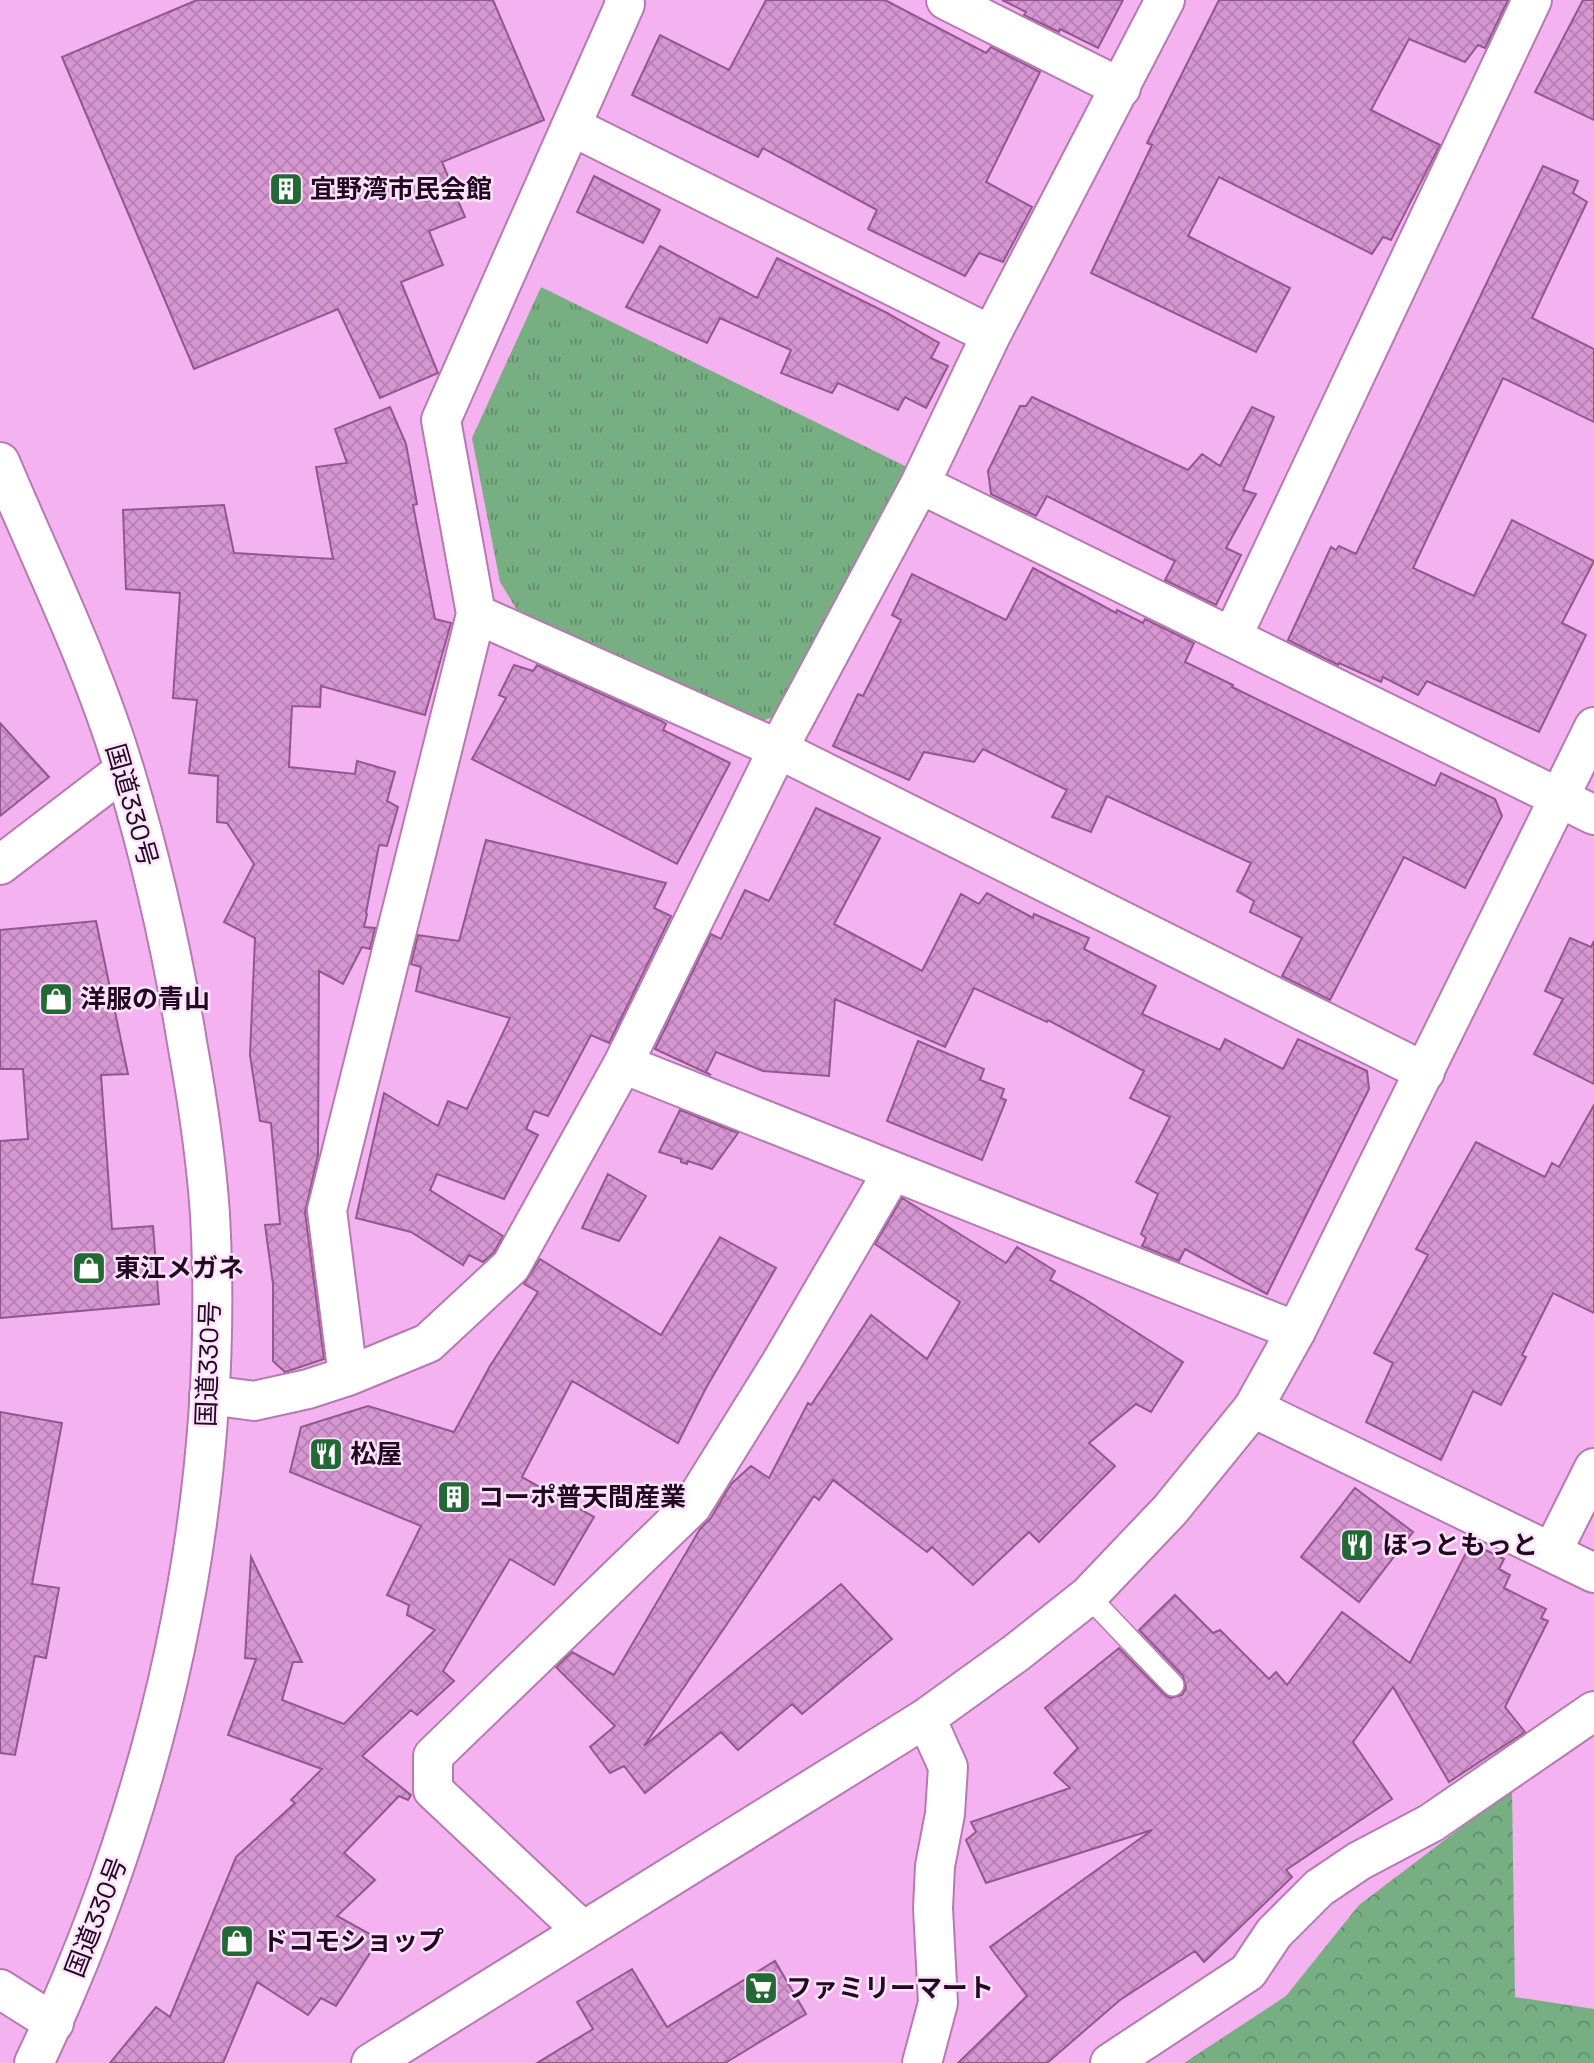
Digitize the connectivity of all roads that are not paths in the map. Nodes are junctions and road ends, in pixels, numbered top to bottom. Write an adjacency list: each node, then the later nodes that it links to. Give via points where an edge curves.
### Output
1 (624, 0): 6 (main road)
2 (946, 0): 5 (main road)
3 (1165, 0): 5 (main road)
4 (1532, 0): 11 (main road)
5 (1121, 88): 7 (main road)
6 (571, 126): 7 (main road); 10 (main road, via 441,420)
7 (991, 335): 9 (main road)
8 (0, 462): 14 (main road, 国道330号, via 100,699)
9 (920, 484): 11 (main road); 13 (main road)
10 (476, 614): 13 (main road); 22 (main road, via 327,1210)
11 (1232, 638): 15 (main road)
12 (1594, 727): 15 (main road)
13 (778, 749): 18 (main road); 19 (main road)
14 (124, 770): 17 (main road); 23 (main road, 国道330号, via 152,870 197,1101 209,1212)
15 (1559, 799): 16 (main road); 19 (main road)
16 (1594, 815)
17 (0, 865)
18 (623, 1065): 20 (main road); 22 (main road, via 511,1266 428,1343)
19 (1426, 1072): 21 (main road)
20 (893, 1171): 21 (main road); 32 (main road, via 692,1506 433,1756 433,1790)
21 (1296, 1331): 24 (main road)
22 (348, 1376): 23 (main road, via 254,1401)
23 (209, 1395): 34 (main road, 国道330号, via 190,1573 162,1714 123,1844)
24 (1253, 1408): 26 (main road); 28 (main road, via 1170,1510)
25 (1594, 1468): 26 (main road)
26 (1552, 1552): 27 (main road)
27 (1594, 1573)
28 (1088, 1596): 29 (lane); 31 (main road)
29 (1172, 1685)
30 (1594, 1711): 37 (main road, via 1431,1823 1319,1888 1274,1933 1248,1972)
31 (926, 1718): 32 (main road); 36 (main road, via 948,1767 933,1908 939,2003)
32 (583, 1931): 35 (main road)
33 (0, 1989): 34 (main road)
34 (42, 2050)
35 (371, 2063)
36 (922, 2063)
37 (1110, 2063)

